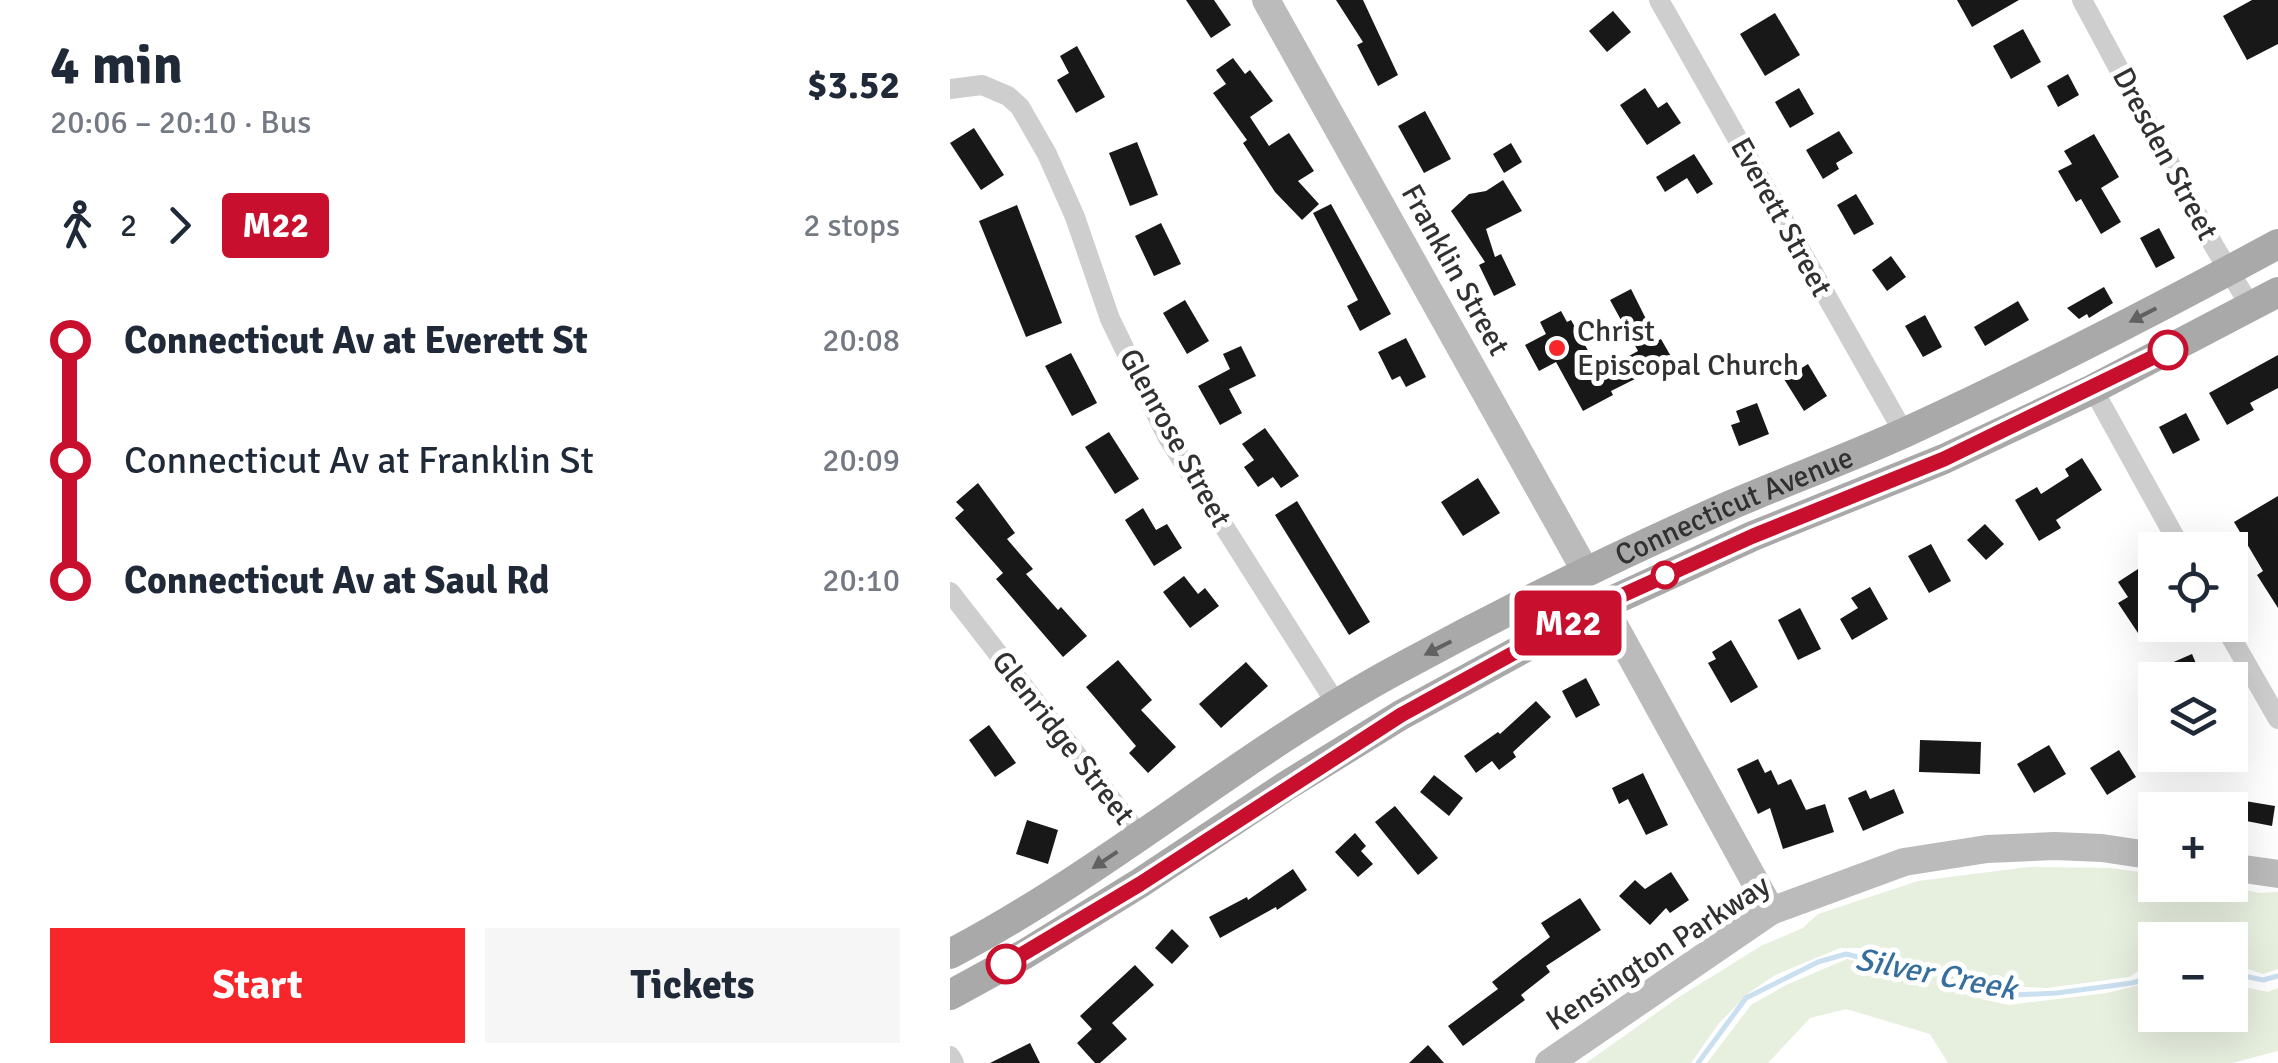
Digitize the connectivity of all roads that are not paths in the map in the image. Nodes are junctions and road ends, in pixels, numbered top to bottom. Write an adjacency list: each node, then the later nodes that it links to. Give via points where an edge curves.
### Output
1 (1266, 0): 13 (street, Franklin Street)
2 (1658, 0): 10 (street, Everett Street)
3 (2082, 0): 6 (street, Dresden Street)
4 (950, 89): 18 (street, Glenrose Street, via 982,85 1020,107 1168,438)
5 (2278, 244): 6 (main road, Connecticut Avenue)
6 (2230, 270): 8 (street, Dresden Street); 10 (main road, Connecticut Avenue, one-way to 10)
7 (2278, 292): 8 (main road, Connecticut Avenue)
8 (2251, 307): 9 (main road, Connecticut Avenue)
9 (2092, 389): 12 (street); 15 (main road, Connecticut Avenue)
10 (1904, 433): 11 (main road, Connecticut Avenue)
11 (1680, 529): 13 (main road, Connecticut Avenue); 15 (main road, via 1670,545 1605,580)
12 (2172, 532)
13 (1586, 572): 17 (main road, via 1586,582 1566,603 1500,638); 18 (main road, Connecticut Avenue, one-way to 18)
14 (950, 592): 20 (street, Glenridge Street)
15 (1603, 604): 17 (main road, Connecticut Avenue); 24 (street)
16 (2234, 642): 19 (street)
17 (1484, 668): 26 (main road, Connecticut Avenue)
18 (1337, 705): 20 (main road, Connecticut Avenue)
19 (2278, 720)
20 (1140, 836): 25 (main road, Connecticut Avenue, one-way to 25, via 1020,917)
21 (2138, 854): 24 (street, Kensington Parkway, via 2055,846 1987,849 1904,862)
22 (2248, 870): 23 (street)
23 (2278, 874)
24 (1771, 911): 29 (street, Kensington Parkway)
25 (950, 954)
26 (950, 995)
27 (950, 1056): 28 (street)
28 (954, 1063)
29 (1549, 1063)

